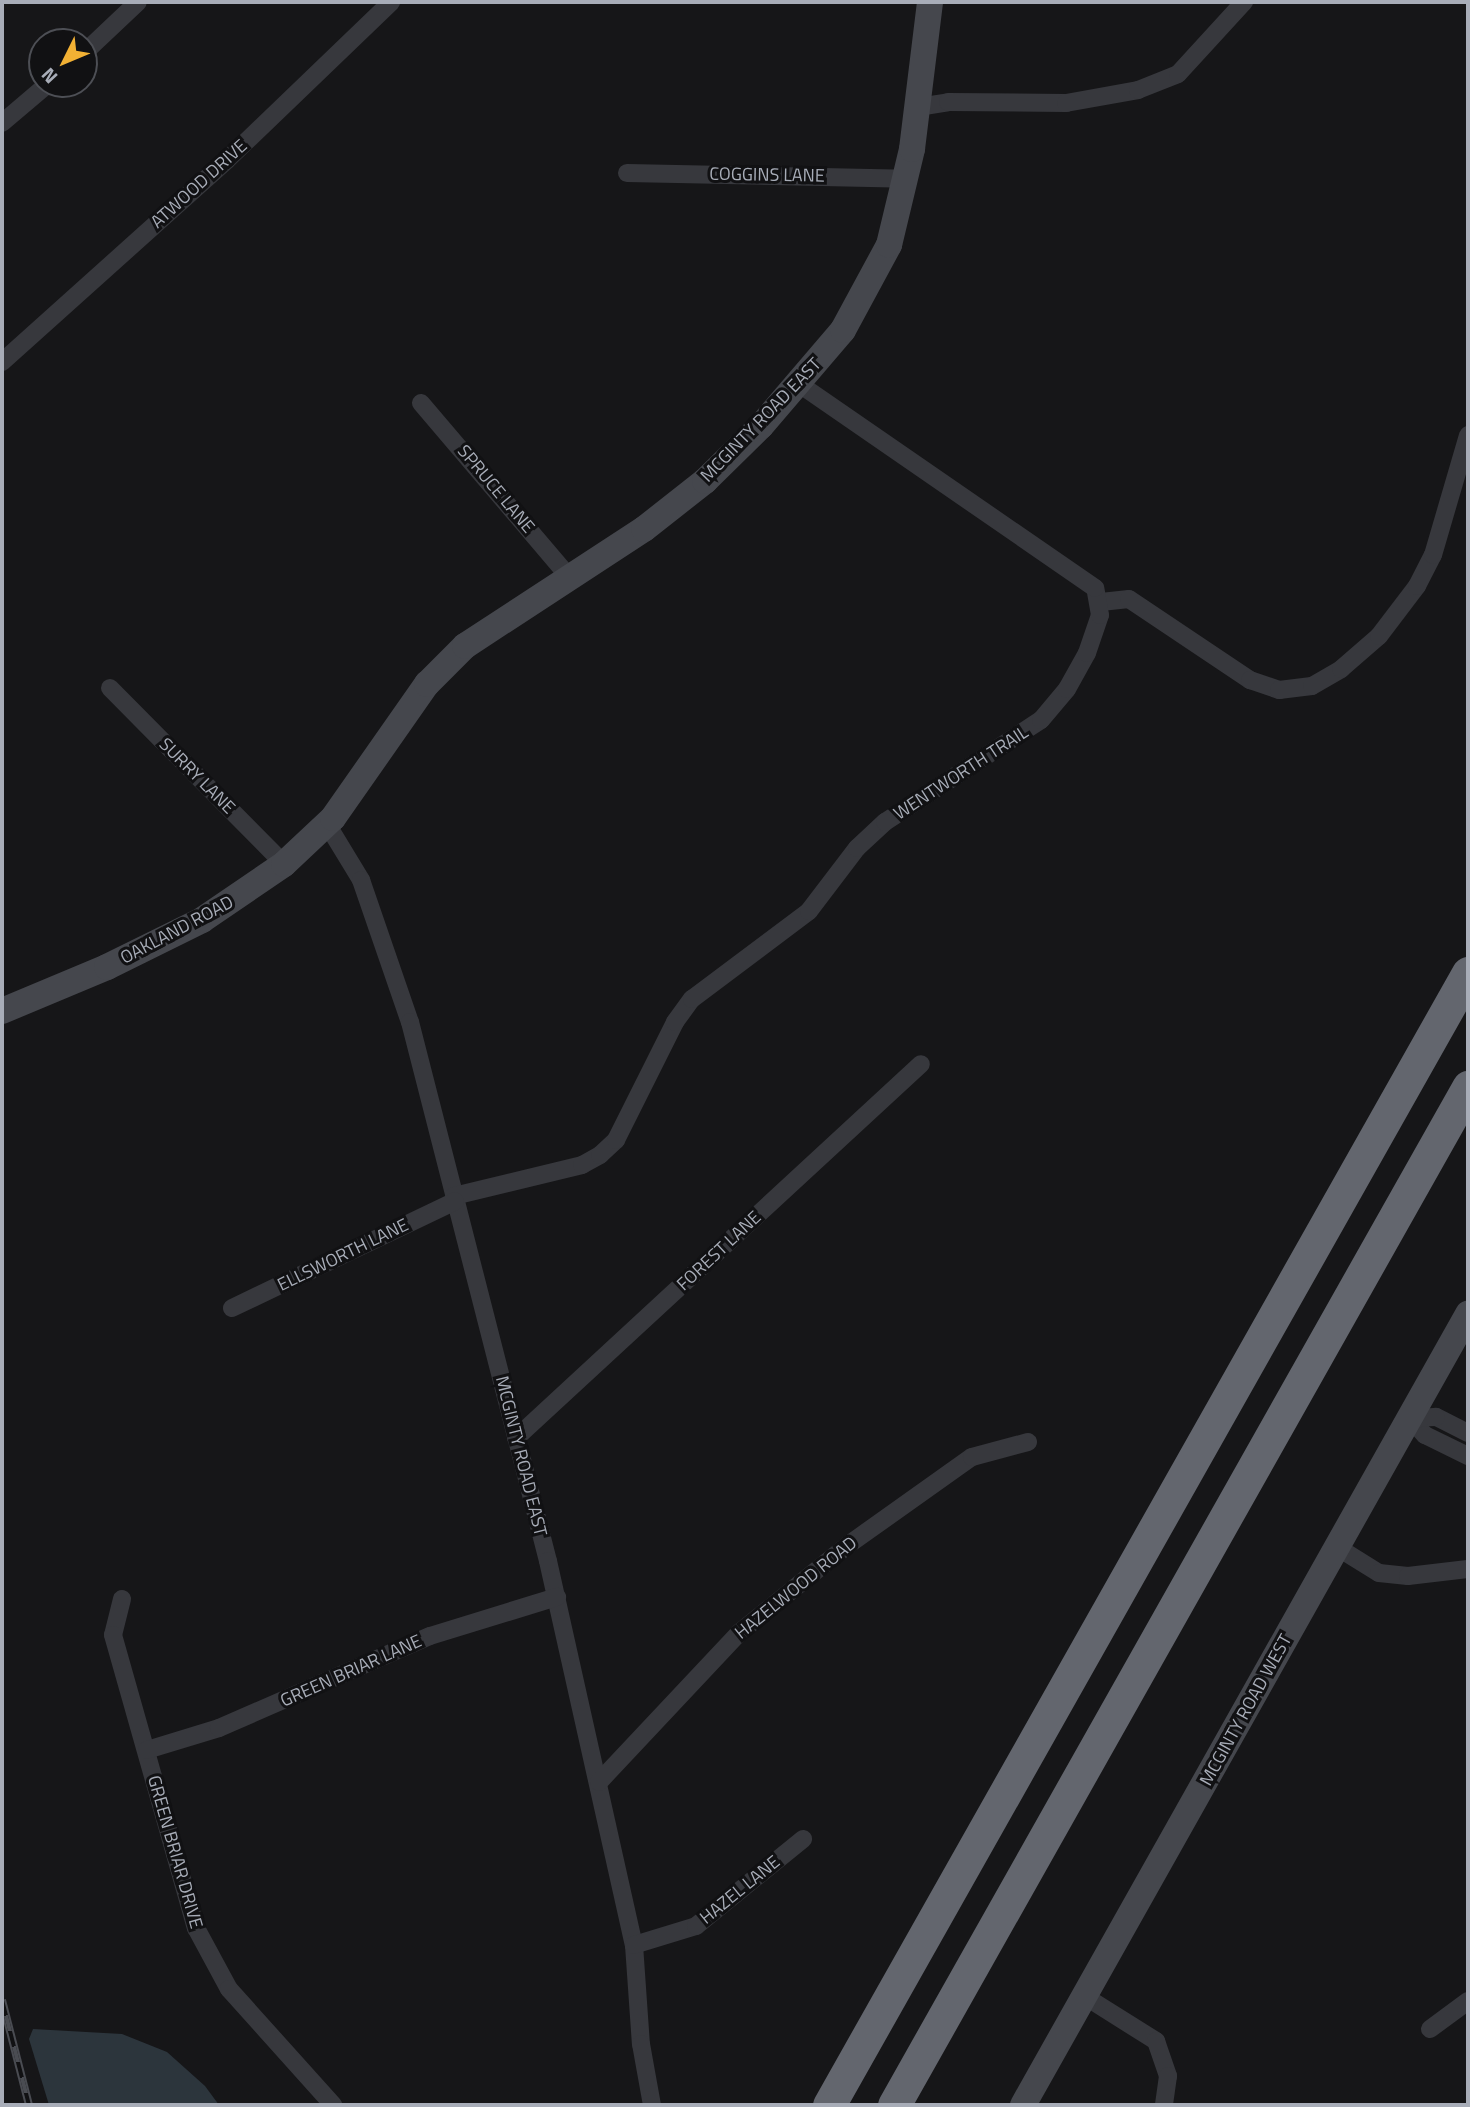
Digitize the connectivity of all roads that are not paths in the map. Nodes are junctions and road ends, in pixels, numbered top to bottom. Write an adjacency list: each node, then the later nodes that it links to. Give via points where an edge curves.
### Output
1 (138, 2): 5 (street)
2 (391, 2): 11 (street, ATWOOD DRIVE, via 227,160)
3 (930, 2): 7 (street, MCGINTY ROAD EAST)
4 (1244, 2): 7 (street, via 1178,74 1138,90 1066,103 948,102)
5 (98, 40)
6 (31, 98): 8 (street)
7 (918, 107): 10 (street, MCGINTY ROAD EAST)
8 (2, 123)
9 (627, 173): 10 (street, COGGINS LANE)
10 (906, 179): 12 (street, MCGINTY ROAD EAST, via 888,245 868,288 843,330)
11 (2, 362)
12 (799, 384): 15 (street, MCGINTY ROAD EAST, via 705,481 644,529); 16 (street, via 1075,573 1095,588)
13 (421, 403): 15 (street, SPRUCE LANE)
14 (1468, 435): 16 (street, via 1433,555 1417,586 1379,636 1312,687 1279,690 1250,680 1129,599)
15 (569, 577): 18 (street, MCGINTY ROAD EAST, via 465,646 427,684)
16 (1101, 601): 24 (street, WENTWORTH TRAIL, via 1087,653 1067,689 1041,720 886,822 857,848 809,911 692,999 675,1022 616,1140 600,1155 582,1165)
17 (110, 688): 19 (street, SURRY LANE)
18 (330, 821): 19 (street, OAKLAND ROAD); 24 (street, MCGINTY ROAD EAST, via 361,880 410,1021)
19 (284, 864): 21 (street, OAKLAND ROAD, via 202,919 107,967)
20 (1468, 973): 45 (highway)
21 (2, 1011)
22 (921, 1064): 29 (street, FOREST LANE)
23 (1468, 1087): 46 (highway)
24 (454, 1199): 25 (street, ELLSWORTH LANE); 29 (street, MCGINTY ROAD EAST)
25 (232, 1308)
26 (1468, 1314): 27 (street, MCGINTY ROAD WEST)
27 (1410, 1418): 28 (street, via 1436,1417); 31 (street, via 1425,1436); 32 (street, MCGINTY ROAD WEST)
28 (1468, 1433)
29 (516, 1438): 34 (street, MCGINTY ROAD EAST)
30 (1028, 1442): 37 (street, HAZELWOOD ROAD, via 972,1457 848,1545 740,1632)
31 (1468, 1456)
32 (1337, 1547): 33 (street, via 1380,1573 1408,1576); 40 (street, MCGINTY ROAD WEST)
33 (1468, 1569)
34 (557, 1597): 36 (street, GREEN BRIAR LANE, via 430,1636 219,1728); 37 (street, MCGINTY ROAD EAST)
35 (122, 1599): 36 (street, GREEN BRIAR DRIVE, via 113,1635)
36 (146, 1750): 43 (street, GREEN BRIAR DRIVE, via 186,1897 211,1960 229,1989)
37 (599, 1782): 39 (street, MCGINTY ROAD EAST)
38 (803, 1839): 39 (street, HAZEL LANE, via 696,1926)
39 (634, 1945): 44 (street, MCGINTY ROAD EAST, via 641,2044)
40 (1086, 1997): 47 (street, MCGINTY ROAD WEST); 48 (street, via 1156,2041 1168,2076)
41 (1468, 2001): 42 (street)
42 (1430, 2029)
43 (333, 2105)
44 (652, 2105)
45 (829, 2105)
46 (894, 2105)
47 (1023, 2105)
48 (1164, 2105)

